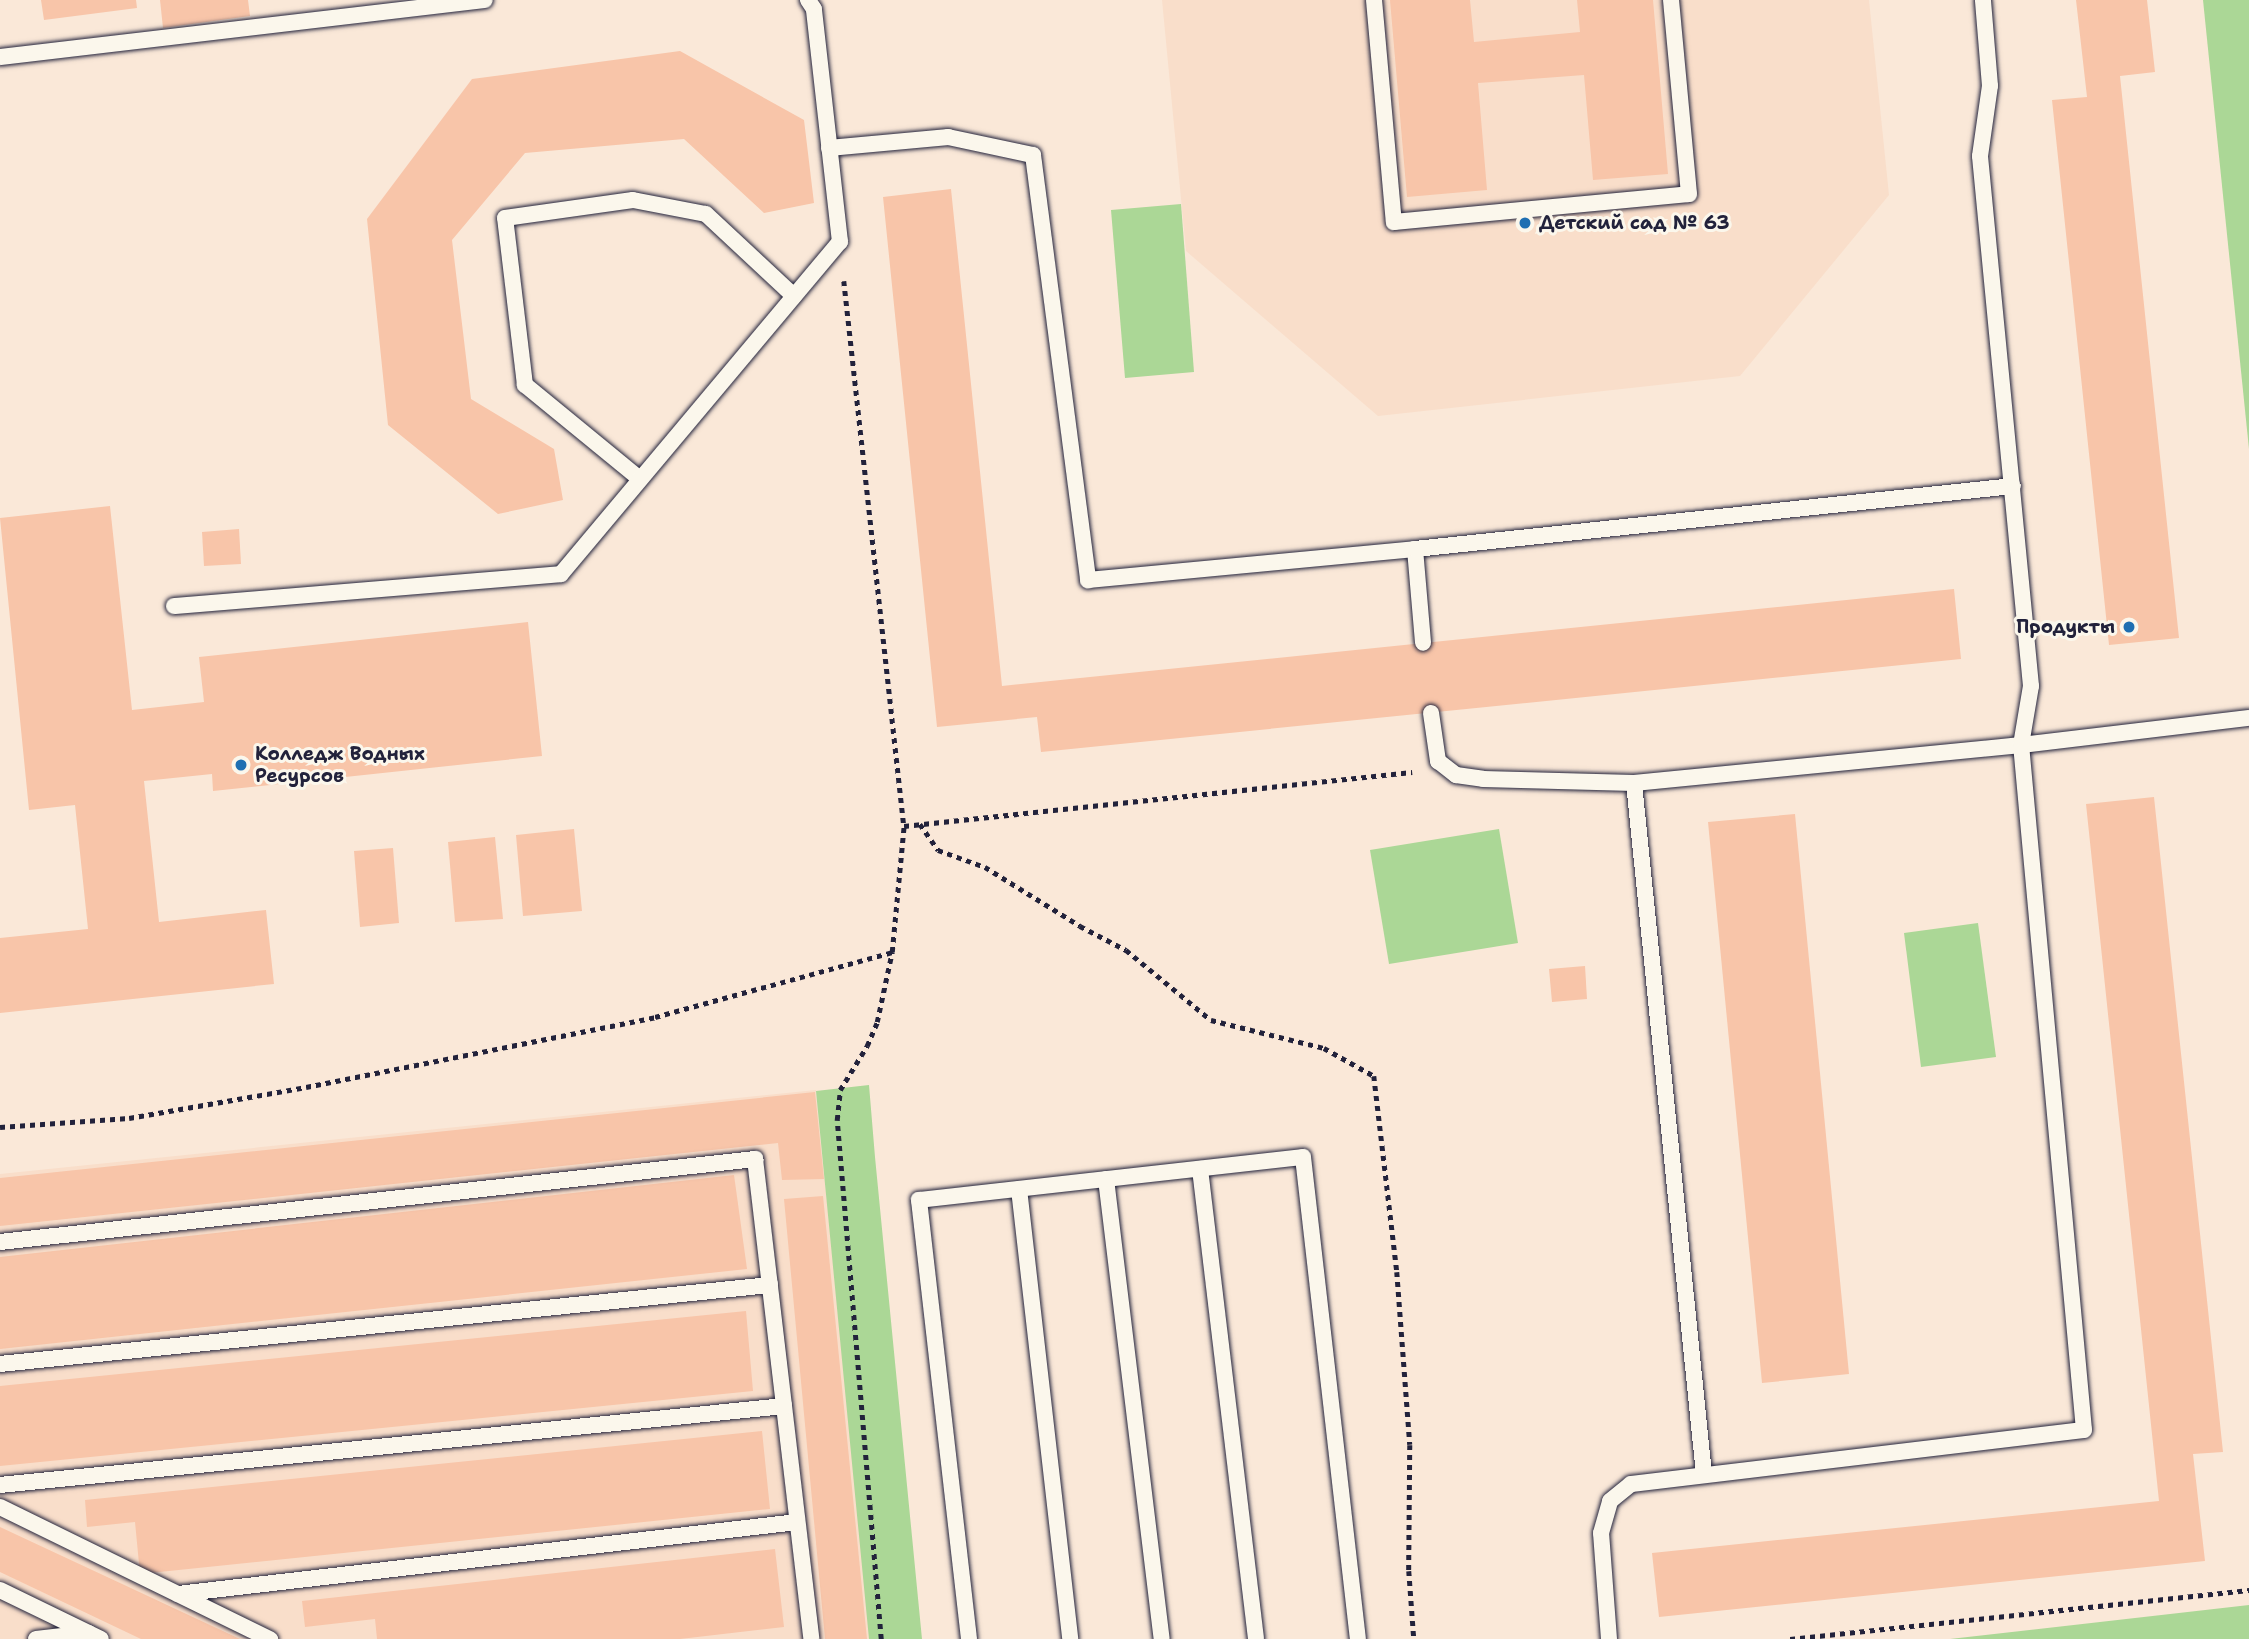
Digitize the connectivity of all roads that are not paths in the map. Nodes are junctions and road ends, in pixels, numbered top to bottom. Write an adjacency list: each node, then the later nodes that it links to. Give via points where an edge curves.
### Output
1 (485, 0): 6 (lane)
2 (808, 0): 7 (lane, via 814,9)
3 (1374, 0): 4 (lane, via 1394,222 1689,194)
4 (1671, 0)
5 (1983, 0): 10 (lane, via 1990,86 1980,156)
6 (0, 57)
7 (830, 148): 8 (lane, via 840,242); 11 (lane, via 948,136 1033,155 1088,580)
8 (794, 296): 9 (lane); 9 (lane, via 706,214 633,200 505,218 525,385)
9 (640, 479): 12 (lane, via 561,574)
10 (2012, 486): 11 (lane); 16 (lane, via 2031,686)
11 (1415, 548): 13 (lane)
12 (174, 606)
13 (1423, 643)
14 (1431, 713): 17 (lane, via 1437,761 1456,775)
15 (2249, 718): 16 (lane)
16 (2021, 745): 17 (lane); 25 (lane, via 2084,1430)
17 (1634, 783): 25 (lane)
18 (1200, 1169): 19 (lane); 38 (lane); 39 (lane, via 1303,1157)
19 (1106, 1179): 20 (lane); 37 (lane)
20 (1019, 1189): 35 (lane, via 919,1200); 36 (lane)
21 (0, 1242): 22 (lane, via 755,1159)
22 (770, 1285): 23 (lane); 24 (lane)
23 (0, 1364)
24 (784, 1406): 26 (lane); 28 (lane)
25 (1704, 1474): 40 (lane, via 1631,1483 1610,1501 1601,1533)
26 (0, 1485)
27 (0, 1507): 30 (lane)
28 (797, 1522): 30 (lane); 34 (lane)
29 (0, 1590): 31 (lane)
30 (178, 1594): 33 (lane)
31 (95, 1636): 32 (lane)
32 (36, 1639)
33 (270, 1639)
34 (811, 1639)
35 (970, 1639)
36 (1070, 1639)
37 (1163, 1639)
38 (1256, 1639)
39 (1358, 1639)
40 (1609, 1639)

